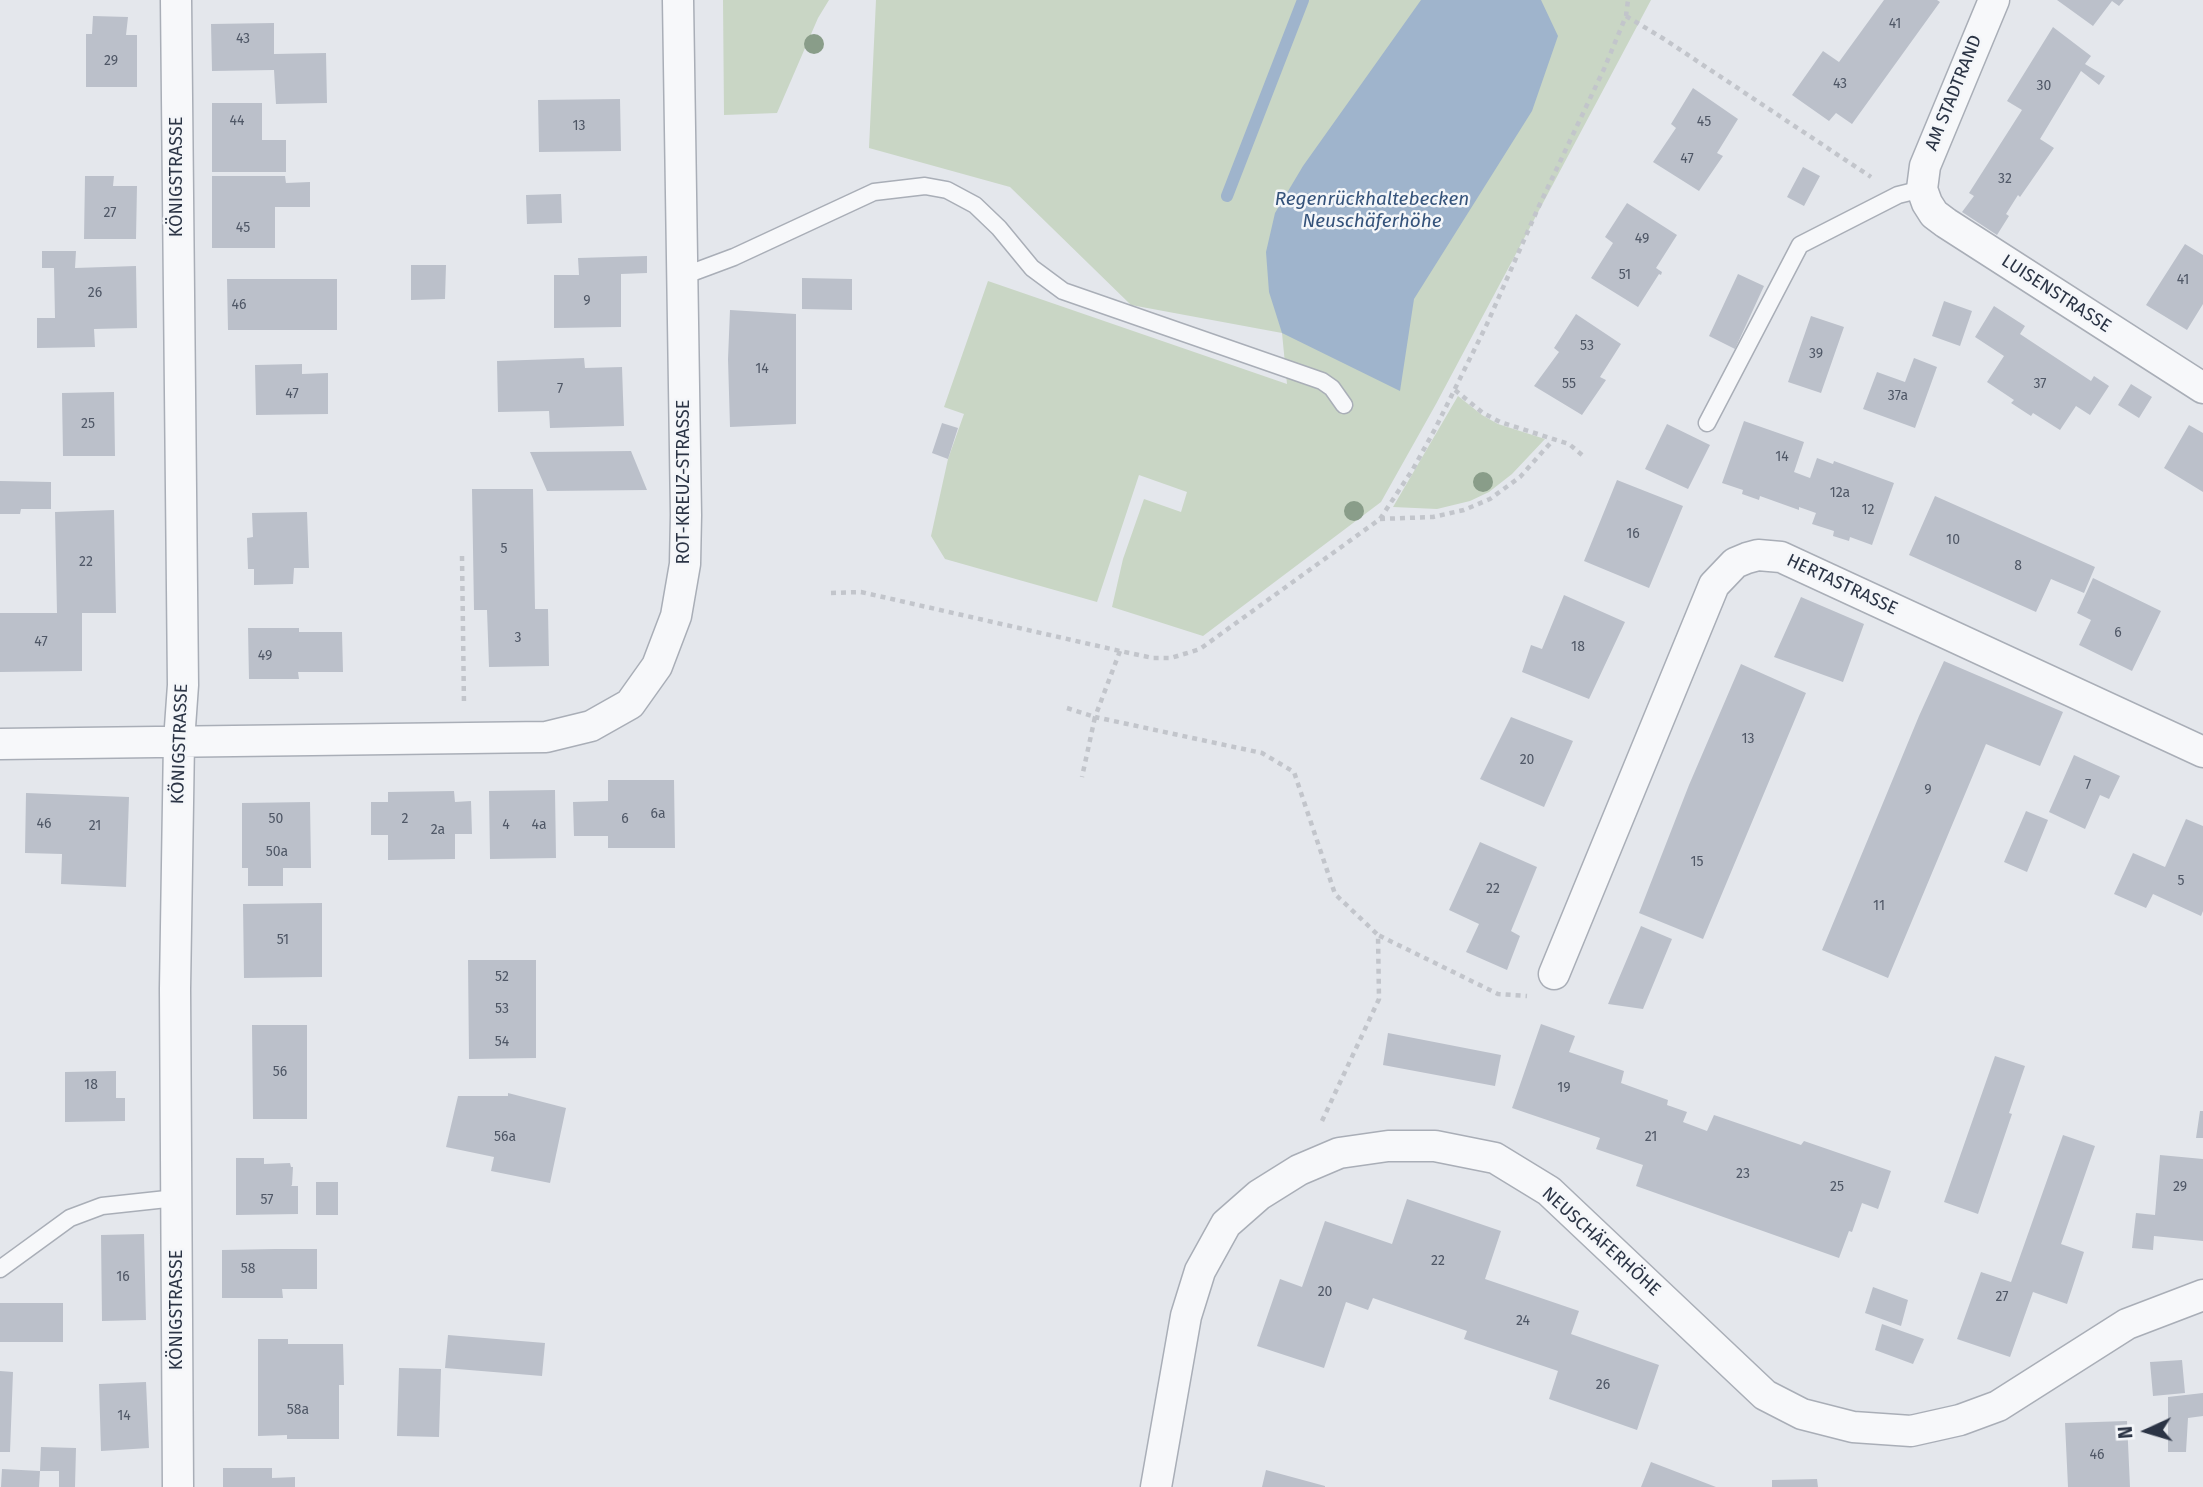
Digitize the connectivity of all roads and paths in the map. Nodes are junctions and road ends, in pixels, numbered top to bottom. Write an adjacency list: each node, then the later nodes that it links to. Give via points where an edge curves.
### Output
1 (176, 0): 21 (street, KÖNIGSTRASSE)
2 (678, 0): 7 (street, ROT-KREUZ-STRASSE)
3 (1628, 0): 5 (path)
4 (1994, 0): 6 (street, AM STADTRAND)
5 (1626, 16): 6 (path); 9 (path)
6 (1910, 192): 8 (street, LUISENSTRASSE, via 1946,223); 11 (lane, via 1801,245)
7 (683, 276): 10 (lane, via 874,192 925,186 947,190 975,205 1032,268 1063,291 1322,381); 20 (street, ROT-KREUZ-STRASSE, via 685,564 676,616 657,666 630,704 591,726 546,737)
8 (2203, 388)
9 (1455, 390): 12 (path, via 1500,422); 14 (path)
10 (1343, 405)
11 (1707, 423)
12 (1554, 439): 13 (path); 14 (path, via 1520,477 1490,499 1433,517)
13 (1582, 455)
14 (1380, 519): 17 (path, via 1200,649 1162,658)
15 (462, 556): 20 (path)
16 (831, 593): 17 (path, via 861,592)
17 (1120, 652): 19 (path)
18 (1067, 708): 19 (path)
19 (1094, 717): 24 (path); 25 (path, via 1262,752 1294,772 1335,894)
20 (465, 737): 21 (street, ROT-KREUZ-STRASSE)
21 (180, 741): 22 (street, ROT-KREUZ-STRASSE); 28 (street, KÖNIGSTRASSE)
22 (0, 744)
23 (2203, 752): 26 (street, HERTASTRASSE, via 1781,557 1747,558 1735,563 1714,585)
24 (1082, 777)
25 (1378, 935): 26 (path, via 1498,994 1542,998); 27 (path, via 1379,999)
26 (1554, 974)
27 (1299, 1170): 30 (street, NEUSCHÄFERHÖHE, via 1339,1153 1388,1146 1435,1146 1494,1158 1549,1191 1765,1395 1801,1414 1853,1427 1912,1431 1998,1406 2127,1324); 32 (street, NEUSCHÄFERHÖHE, via 1259,1195 1226,1224 1200,1270 1186,1316)
28 (176, 1198): 29 (lane, via 102,1206 69,1218); 31 (street, KÖNIGSTRASSE)
29 (0, 1269)
30 (2203, 1295)
31 (178, 1487)
32 (1156, 1487)

